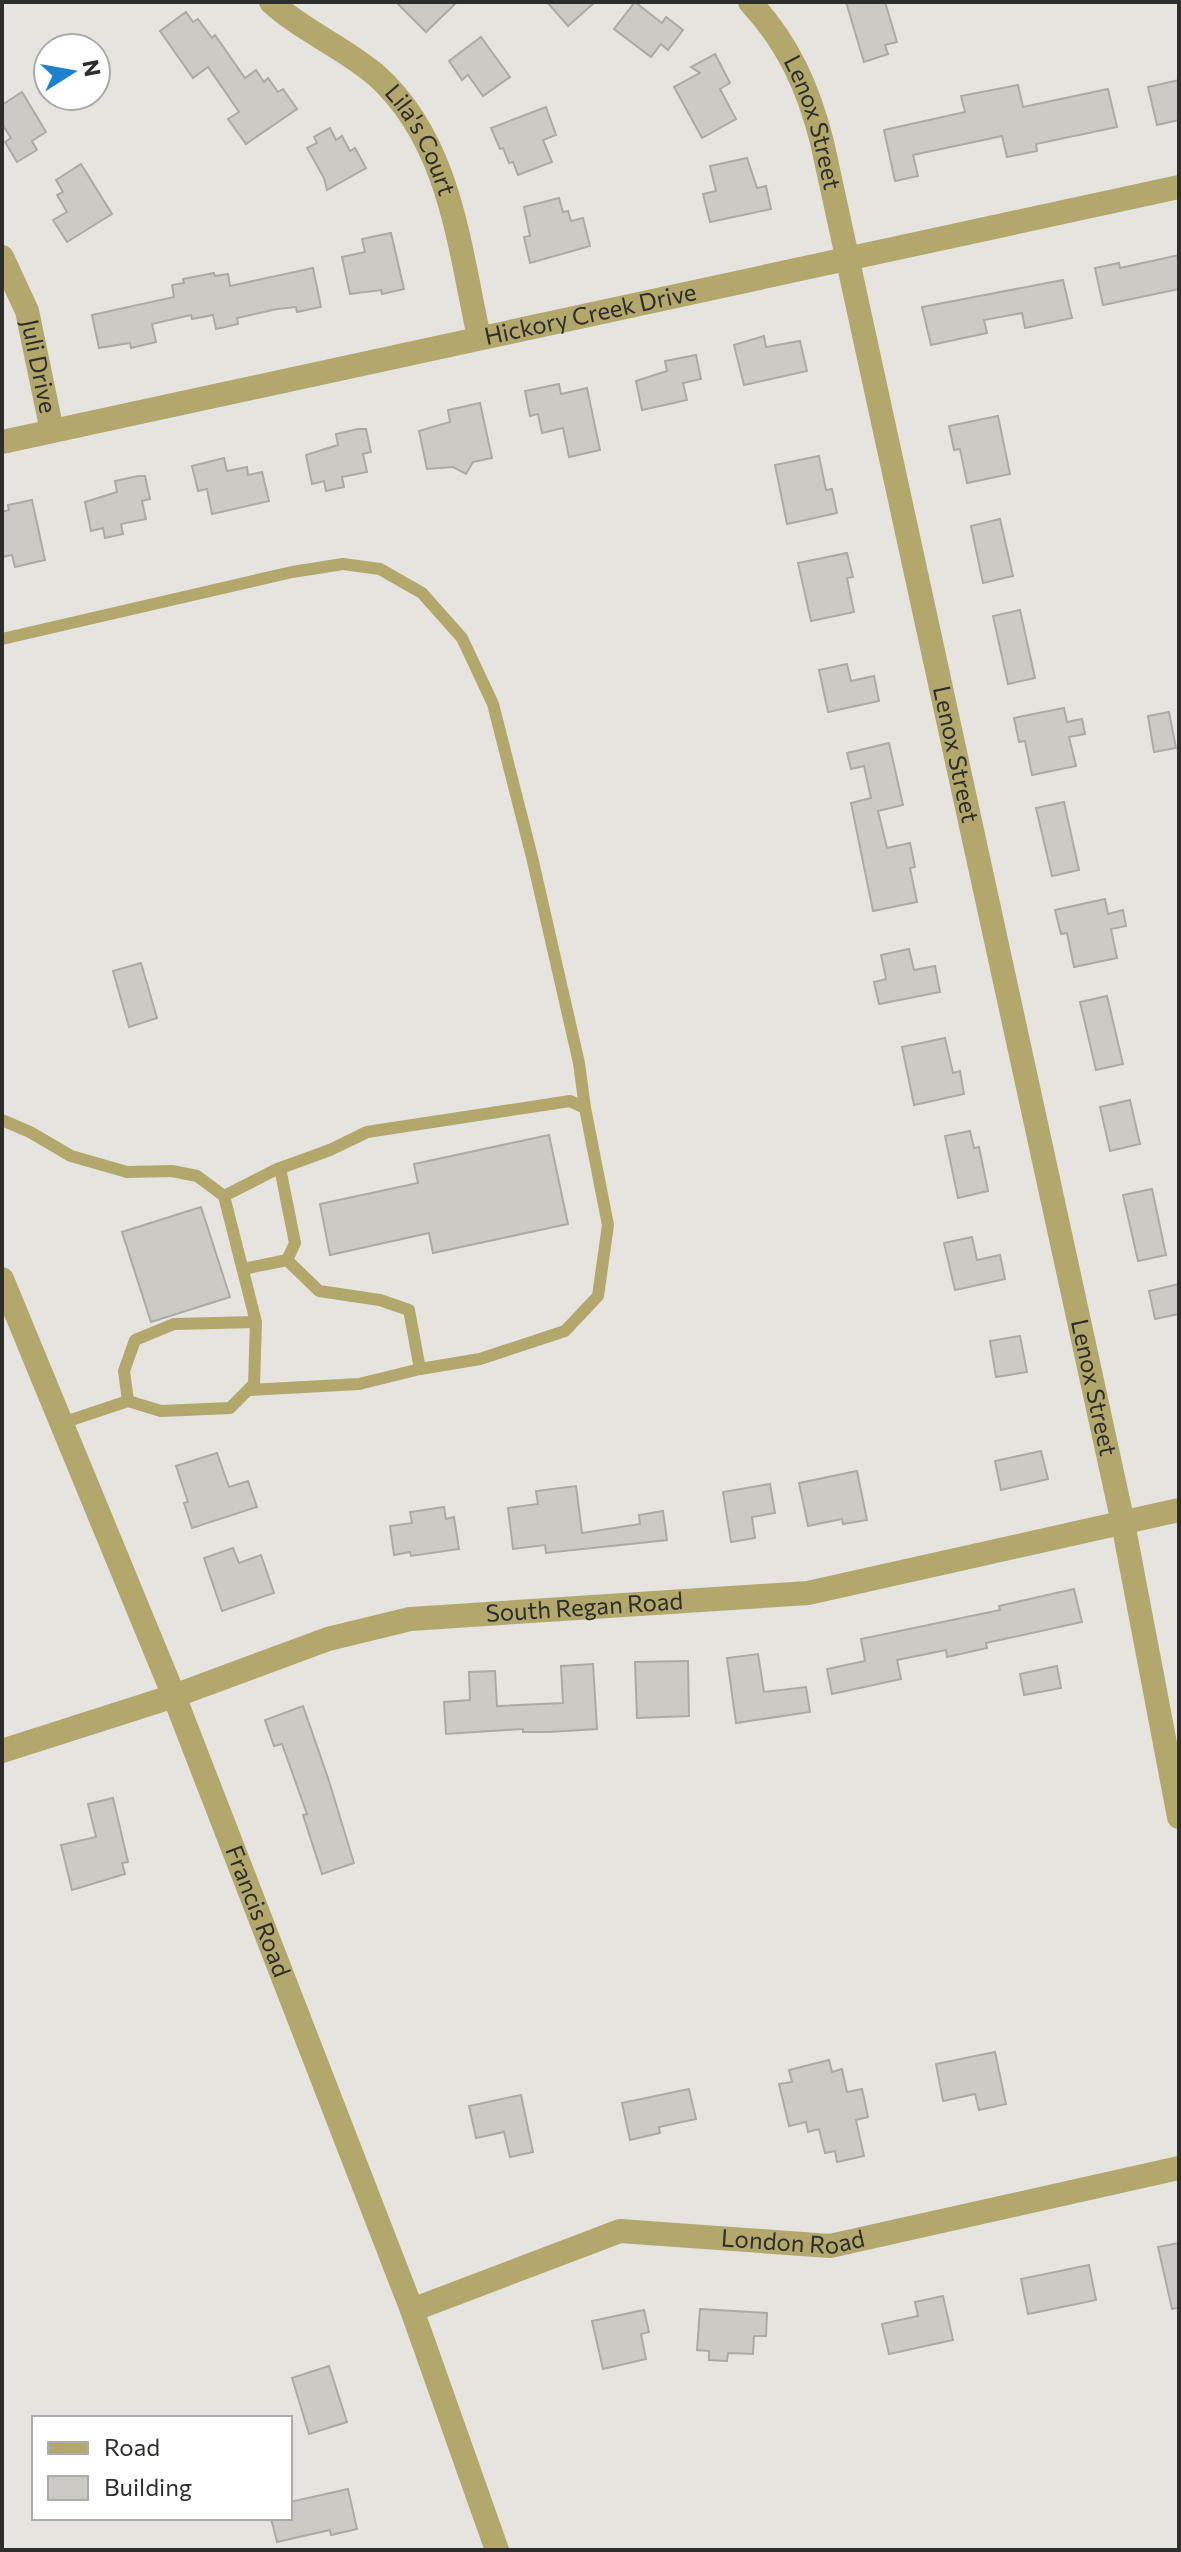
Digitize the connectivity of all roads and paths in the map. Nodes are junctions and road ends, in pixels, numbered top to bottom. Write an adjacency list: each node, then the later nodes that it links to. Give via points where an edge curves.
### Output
1 (271, 2): 6 (street, Lila's Court, via 378,77 418,126 447,190)
2 (750, 2): 5 (street, Lenox Street, via 782,40 812,104)
3 (1179, 187): 5 (street, Hickory Creek Drive)
4 (2, 257): 7 (street, Juli Drive, via 27,311)
5 (846, 257): 6 (street, Hickory Creek Drive); 24 (street, Lenox Street)
6 (479, 337): 7 (street, Hickory Creek Drive)
7 (52, 431): 8 (street, Hickory Creek Drive)
8 (2, 442)
9 (2, 639): 10 (lane, via 343,564 380,569 422,593 462,638 493,704 536,871)
10 (585, 1108): 12 (lane, via 570,1101 367,1132); 19 (lane, via 608,1225 598,1296 565,1331 480,1359)
11 (2, 1120): 13 (lane, via 71,1156 127,1172 197,1176)
12 (280, 1168): 13 (lane); 14 (lane, via 295,1243)
13 (224, 1196): 15 (lane)
14 (287, 1260): 15 (lane); 19 (lane, via 319,1291 409,1310)
15 (243, 1269): 18 (lane)
16 (2, 1279): 17 (street, Francis Road)
17 (7, 1306): 22 (street, Francis Road)
18 (256, 1322): 20 (lane, via 254,1384); 21 (lane, via 174,1324 135,1340 124,1371)
19 (420, 1369): 20 (lane, via 359,1384)
20 (249, 1390): 21 (lane, via 230,1408 161,1411)
21 (128, 1401): 22 (lane)
22 (62, 1423): 25 (street, Francis Road)
23 (1179, 1510): 24 (street, South Regan Road)
24 (1123, 1523): 25 (street, South Regan Road, via 808,1593 410,1619 328,1639); 27 (street, Lenox Street)
25 (174, 1696): 26 (street, South Regan Road); 29 (street, Francis Road)
26 (2, 1751)
27 (1179, 1817)
28 (1179, 2168): 29 (street, London Road, via 830,2246 620,2231)
29 (412, 2310): 30 (street, Francis Road)
30 (497, 2550)

